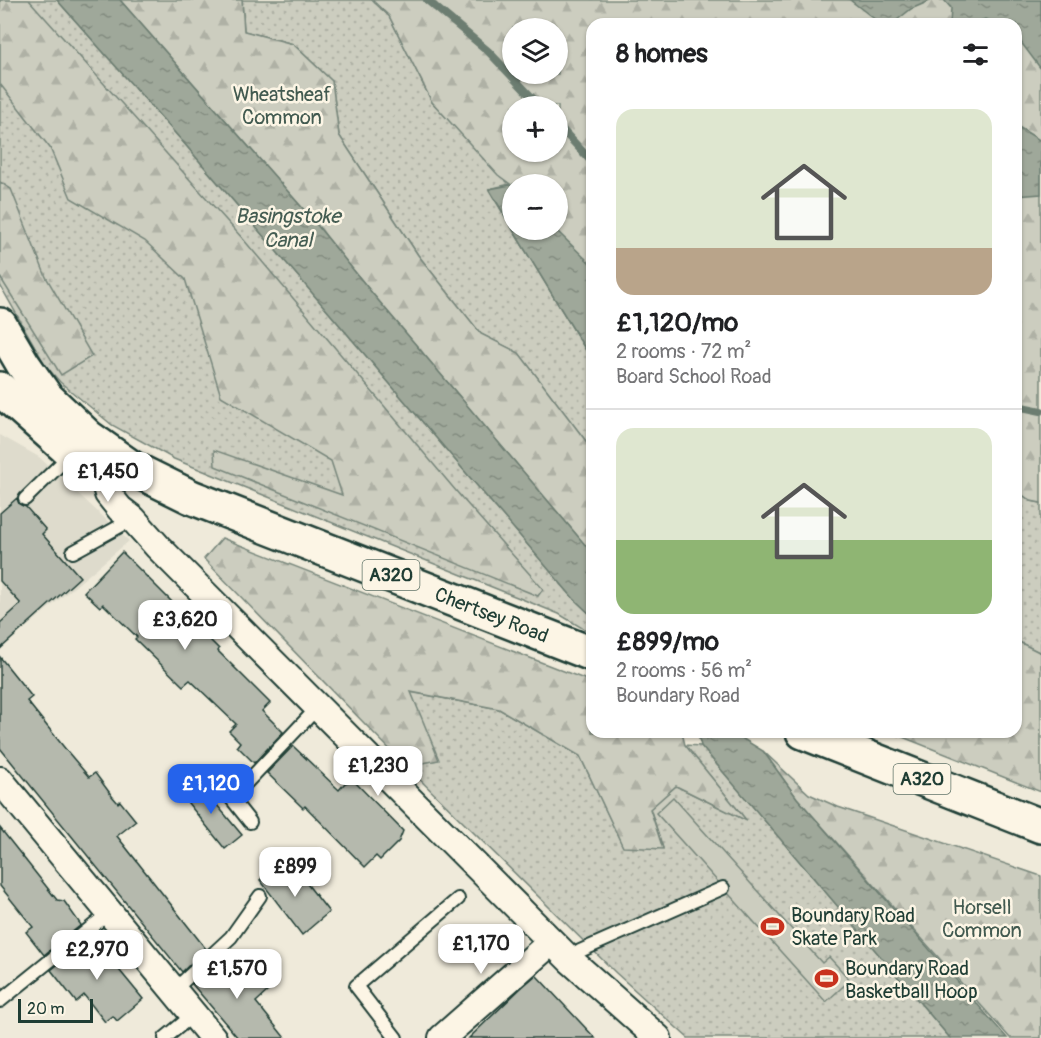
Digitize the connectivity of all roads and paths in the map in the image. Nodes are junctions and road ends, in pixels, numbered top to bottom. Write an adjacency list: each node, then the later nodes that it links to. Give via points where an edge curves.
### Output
1 (0, 325): 5 (main road, Chertsey Road / A320, via 46,397)
2 (0, 389): 3 (main road, Chertsey Road / A320)
3 (72, 453): 4 (main road, Chertsey Road / A320); 6 (lane)
4 (100, 469): 5 (main road, Chertsey Road / A320); 7 (street, via 108,494)
5 (131, 475): 7 (street, via 129,498); 9 (main road, Chertsey Road / A320)
6 (25, 498)
7 (133, 519): 8 (lane); 10 (street)
8 (73, 552)
9 (586, 652)
10 (319, 706): 14 (lane); 21 (street)
11 (818, 738): 16 (main road, A320)
12 (212, 774): 14 (lane)
13 (3, 790): 20 (street)
14 (232, 798): 15 (lane)
15 (250, 822)
16 (1041, 826)
17 (723, 888): 22 (lane, via 580,951)
18 (260, 896): 23 (lane, via 231,937)
19 (458, 899): 28 (lane, via 356,986)
20 (109, 913): 23 (street); 24 (lane)
21 (550, 940): 22 (street); 29 (street)
22 (570, 960): 30 (street)
23 (173, 991): 25 (street)
24 (0, 1001)
25 (193, 1015): 26 (lane); 27 (street)
26 (165, 1038)
27 (213, 1038)
28 (396, 1038)
29 (442, 1038)
30 (658, 1038)

